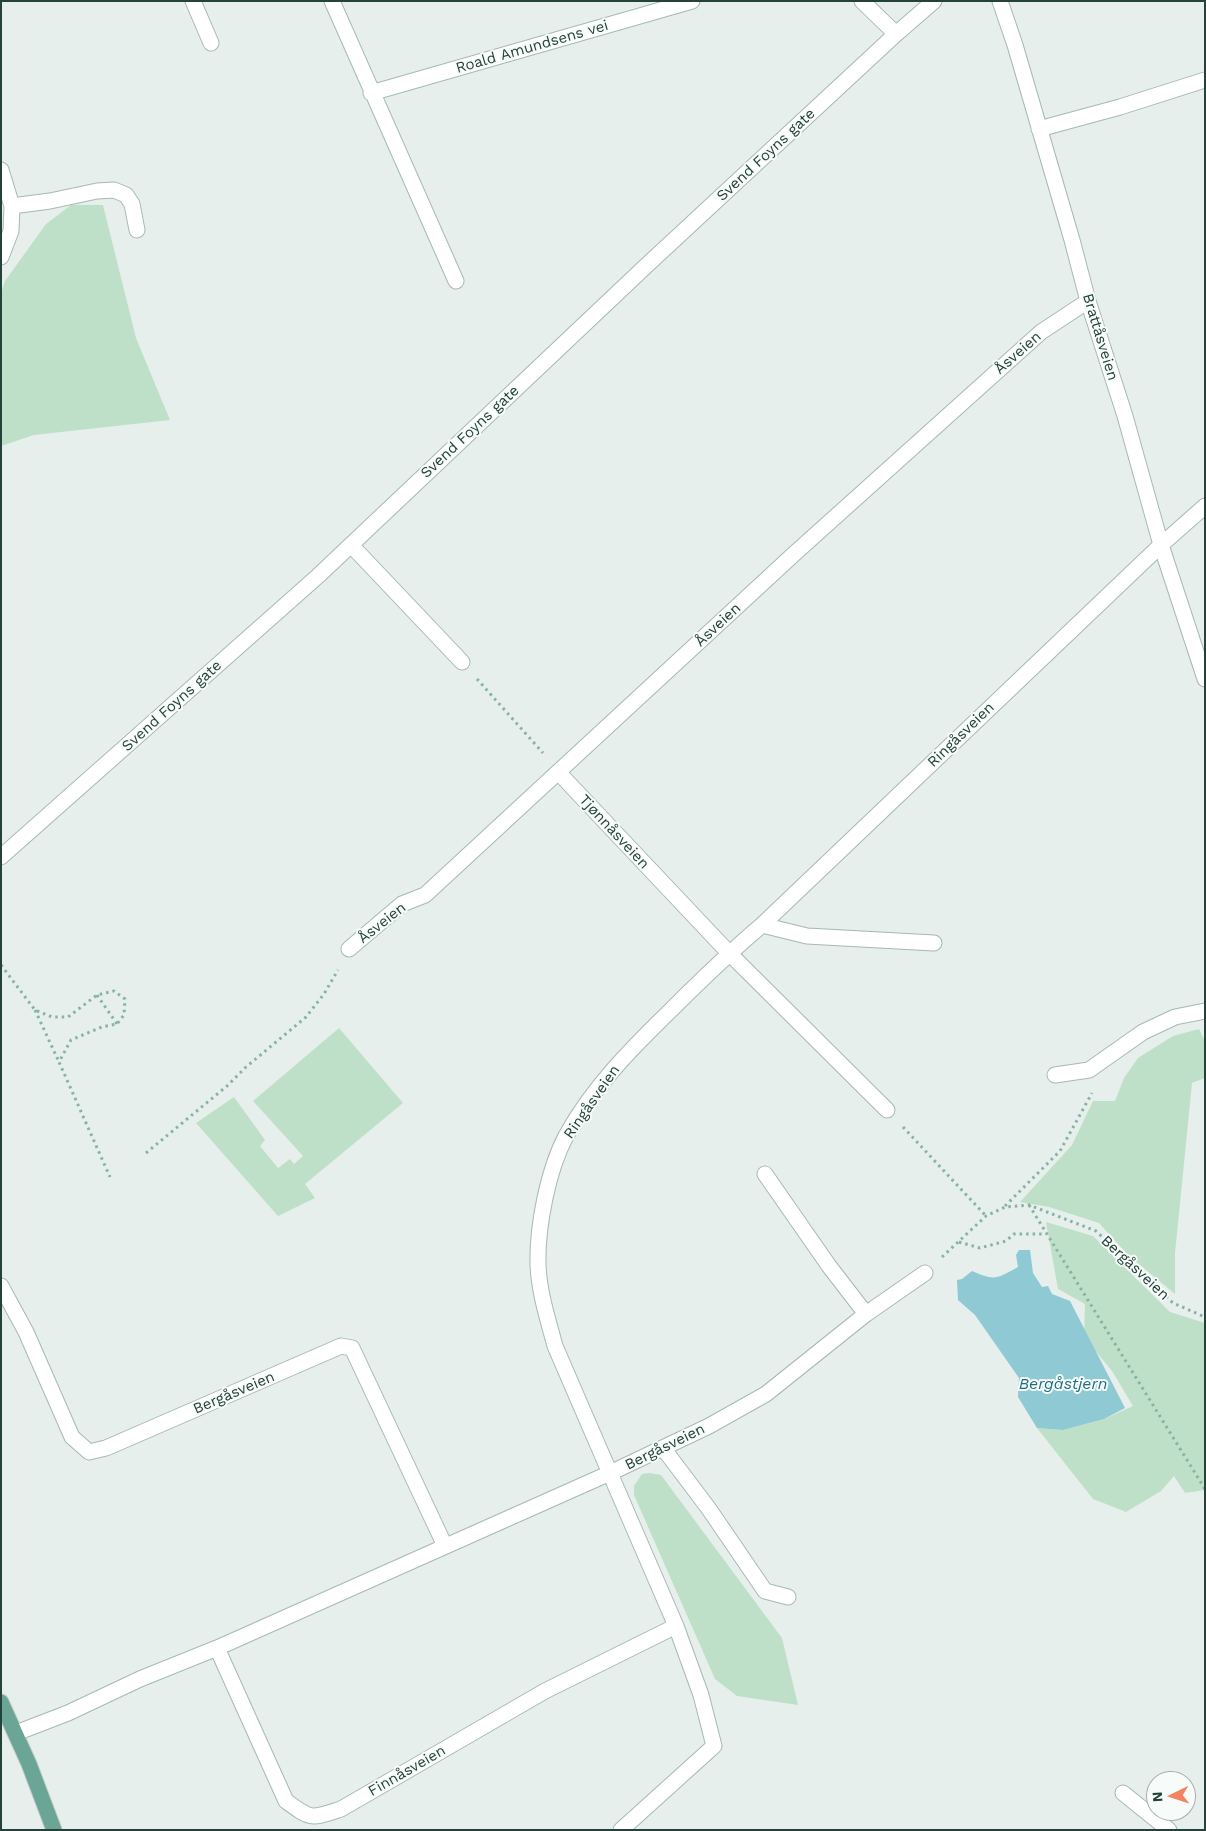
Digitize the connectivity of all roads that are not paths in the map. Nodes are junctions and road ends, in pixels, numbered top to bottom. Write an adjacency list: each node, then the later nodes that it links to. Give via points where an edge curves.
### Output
1 (193, 1): 8 (street)
2 (332, 1): 10 (street)
3 (692, 1): 10 (street, Roald Amundsens vei)
4 (862, 1): 7 (street)
5 (934, 1): 7 (street, Svend Foyns gate)
6 (1000, 1): 11 (street, Brattåsveien)
7 (896, 34): 19 (street, Svend Foyns gate)
8 (211, 43)
9 (1205, 80): 11 (street)
10 (371, 93): 16 (street)
11 (1039, 129): 17 (street, Brattåsveien)
12 (3, 173): 13 (street)
13 (12, 206): 14 (street, via 114,190 126,196 132,204); 15 (street, via 11,231)
14 (137, 230)
15 (1, 257)
16 (456, 281)
17 (1088, 301): 20 (street, Brattåsveien); 23 (street, Åsveien, via 1041,332 794,554)
18 (1205, 506): 20 (street)
19 (351, 545): 21 (street); 24 (street, Svend Foyns gate)
20 (1161, 545): 22 (street, Brattåsveien); 25 (street, Ringåsveien)
21 (462, 662)
22 (1205, 679)
23 (559, 773): 27 (street, Åsveien, via 425,895 402,904); 28 (street, Tjønnåsveien)
24 (1, 857)
25 (762, 925): 26 (street, via 808,936); 28 (street, Ringåsveien)
26 (934, 943)
27 (349, 949)
28 (729, 953): 31 (street, Tjønnåsveien); 37 (street, Ringåsveien, via 626,1055 587,1103 566,1136 551,1175 542,1216 538,1265 543,1300 555,1346)
29 (1205, 1011): 30 (street, via 1175,1016 1143,1032 1089,1070)
30 (1055, 1075)
31 (887, 1110)
32 (765, 1174): 35 (street)
33 (925, 1273): 35 (street, Bergåsveien)
34 (1, 1286): 38 (street, Bergåsveien, via 26,1332 72,1438 89,1452 106,1448 341,1346 352,1348)
35 (866, 1314): 36 (street, Bergåsveien, via 766,1394)
36 (663, 1448): 37 (street, Bergåsveien); 39 (street, via 765,1591)
37 (610, 1473): 38 (street, Bergåsveien); 40 (street)
38 (445, 1546): 41 (street, Bergåsveien)
39 (788, 1597)
40 (676, 1626): 41 (street, Finnåsveien, via 545,1691 341,1810 318,1816 307,1816 286,1801); 46 (street, via 701,1695 714,1746)
41 (217, 1648): 43 (street, Bergåsveien)
42 (1, 1702): 43 (main road)
43 (16, 1733): 45 (main road)
44 (1123, 1793): 47 (street)
45 (54, 1830)
46 (621, 1830)
47 (1169, 1830)

